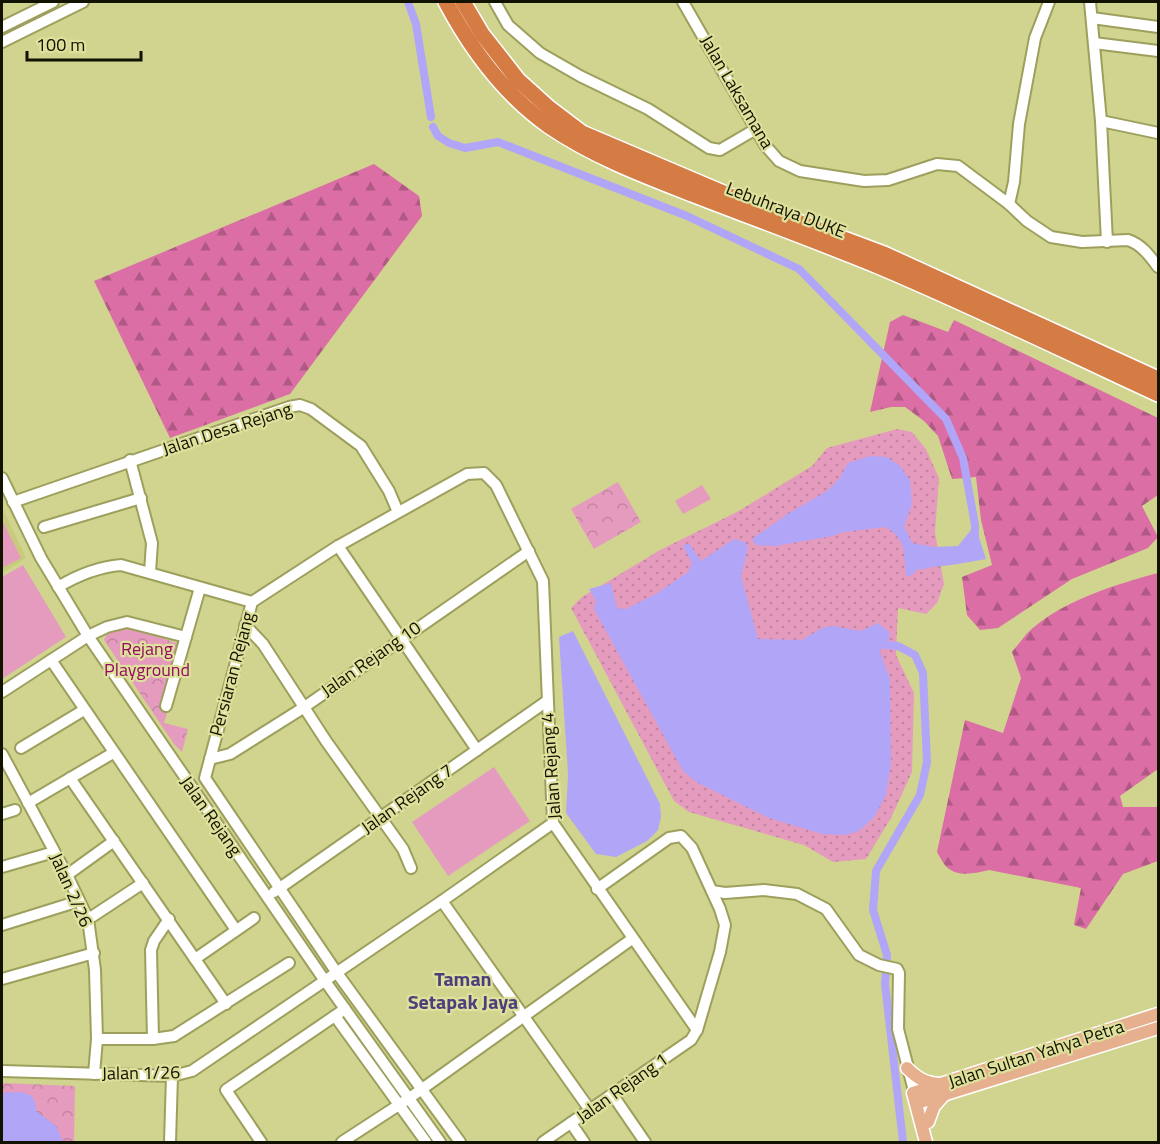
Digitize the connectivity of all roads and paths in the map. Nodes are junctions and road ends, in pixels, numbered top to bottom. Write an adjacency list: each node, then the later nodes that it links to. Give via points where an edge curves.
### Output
1 (53, 2): 10 (street)
2 (83, 2): 12 (street)
3 (446, 2): 20 (highway, Lebuhraya DUKE, via 488,68 547,125 579,146 637,173)
4 (462, 2): 20 (highway, Lebuhraya DUKE, via 518,80 582,133)
5 (495, 2): 16 (street, via 508,25 540,53 648,109 709,148 720,150)
6 (683, 2): 16 (street, Jalan Laksamana)
7 (1049, 2): 18 (street, via 1035,38)
8 (1090, 2): 9 (street)
9 (1092, 18): 11 (street); 13 (street)
10 (2, 27)
11 (1158, 27)
12 (2, 42)
13 (1095, 43): 14 (street); 15 (street)
14 (1158, 51)
15 (1101, 121): 17 (street); 19 (street)
16 (756, 129): 18 (street, Jalan Laksamana, via 771,153 800,171 864,181 888,180 937,164 958,165)
17 (1158, 133)
18 (1009, 204): 19 (street, Jalan Laksamana, via 1051,237)
19 (1107, 242): 21 (street, Jalan Laksamana, via 1134,242)
20 (881, 260): 22 (highway, Lebuhraya DUKE); 23 (highway, Lebuhraya DUKE)
21 (1158, 267)
22 (1158, 379)
23 (1158, 394)
24 (130, 460): 27 (street); 28 (street, Jalan Desa Rejang); 29 (street, Jalan Desa Rejang, via 300,405 361,446)
25 (484, 473): 29 (street, Persiaran Rejang, via 467,474); 32 (street, Jalan Rejang 4, via 496,485)
26 (2, 478): 28 (street, Jalan Rejang)
27 (141, 498): 30 (street); 35 (street, via 152,543)
28 (13, 502): 36 (street, Jalan Rejang)
29 (398, 512): 31 (street, Persiaran Rejang)
30 (44, 527)
31 (338, 546): 38 (street, Persiaran Rejang); 42 (street)
32 (527, 548): 33 (street); 34 (street, Jalan Rejang 4)
33 (517, 558): 34 (street); 42 (street, Jalan Rejang 10)
34 (535, 563): 45 (street, Jalan Rejang 4, via 544,587)
35 (150, 572): 36 (street, via 113,565 82,573); 37 (street)
36 (58, 587): 40 (street, Jalan Rejang)
37 (200, 588): 38 (street); 41 (street)
38 (252, 602): 39 (street, Persiaran Rejang)
39 (244, 626): 47 (street, via 263,644); 53 (street, Persiaran Rejang)
40 (88, 636): 41 (street, via 127,622); 43 (street); 70 (street, Jalan Rejang)
41 (186, 637): 46 (street)
42 (401, 638): 47 (street, Jalan Rejang 10); 50 (street)
43 (51, 660): 44 (street); 48 (street)
44 (2, 692)
45 (547, 701): 50 (street, Jalan Rejang 7); 59 (street, Jalan Rejang 4)
46 (166, 706)
47 (303, 708): 53 (street, Jalan Rejang 10, via 230,754); 58 (street)
48 (84, 710): 49 (street); 51 (street)
49 (21, 748)
50 (477, 750): 58 (street, Jalan Rejang 7)
51 (113, 753): 54 (street); 78 (street)
52 (2, 758): 55 (street, Jalan 2/26)
53 (210, 759): 66 (street, Persiaran Rejang, via 205,778)
54 (70, 778): 55 (street); 60 (street)
55 (28, 803): 61 (street, Jalan 2/26)
56 (15, 810): 57 (street)
57 (2, 814)
58 (381, 818): 63 (street); 66 (street, Jalan Rejang 7)
59 (553, 823): 67 (street, Jalan Rejang 4); 71 (street, Jalan 1/26)
60 (114, 842): 64 (street); 65 (street)
61 (54, 852): 62 (street); 64 (street, Jalan 2/26)
62 (2, 867)
63 (411, 868)
64 (67, 875): 72 (street, Jalan 2/26)
65 (142, 883): 74 (street); 76 (street)
66 (280, 888): 70 (street, Jalan Rejang 7); 83 (street, Persiaran Rejang)
67 (597, 889): 68 (street, via 669,838 681,836 692,848); 79 (street, Jalan Rejang 4)
68 (712, 891): 69 (street); 73 (street)
69 (732, 892): 73 (street); 95 (street, via 797,894 826,909 860,955 899,970 898,1029)
70 (267, 897): 85 (street, Jalan Rejang)
71 (442, 901): 83 (street, Jalan 1/26); 90 (street)
72 (79, 902): 77 (street); 80 (street, Jalan 2/26, via 88,919)
73 (720, 909): 92 (street, via 725,932)
74 (93, 916)
75 (254, 918): 78 (street)
76 (169, 919): 81 (street); 93 (street, via 151,950)
77 (2, 925)
78 (236, 930): 81 (street)
79 (632, 939): 90 (street); 92 (street, Jalan Rejang 4)
80 (94, 953): 84 (street); 94 (street, Jalan 2/26)
81 (195, 959): 86 (street)
82 (289, 963): 86 (street)
83 (337, 973): 85 (street, Jalan 1/26); 99 (street, Persiaran Rejang)
84 (2, 979)
85 (325, 981): 87 (street, Jalan Rejang); 98 (street, Jalan 1/26, via 192,1071)
86 (226, 1004): 93 (street, via 174,1036)
87 (345, 1009): 89 (street); 103 (street, Jalan Rejang)
88 (1158, 1014): 100 (main road, Jalan Sultan Yahya Petra)
89 (335, 1016): 103 (street); 108 (street, via 226,1090)
90 (524, 1016): 99 (street); 104 (street)
91 (1158, 1028): 100 (main road, Jalan Sultan Yahya Petra)
92 (697, 1030): 101 (street, Jalan Rejang 1, via 691,1040)
93 (153, 1039): 94 (street)
94 (97, 1040): 97 (street, Jalan 2/26)
95 (907, 1068): 100 (main road, via 916,1078); 102 (street)
96 (2, 1071): 97 (street, Jalan 1/26)
97 (94, 1074): 98 (street, Jalan 1/26)
98 (172, 1076): 107 (street)
99 (422, 1089): 103 (street); 112 (street, Persiaran Rejang)
100 (942, 1089): 102 (main road, Jalan Sultan Yahya Petra); 105 (main road)
101 (612, 1094): 104 (street, Jalan Rejang 1); 115 (street)
102 (917, 1095): 105 (main road); 116 (main road)
103 (404, 1102): 109 (street); 110 (street); 111 (street, Jalan Rejang)
104 (590, 1110): 106 (street, Jalan Rejang 1)
105 (928, 1122): 117 (main road)
106 (572, 1123): 113 (street, Jalan Rejang 1); 114 (street)
107 (170, 1143)
108 (261, 1143)
109 (342, 1143)
110 (426, 1143)
111 (440, 1143)
112 (460, 1143)
113 (543, 1143)
114 (584, 1143)
115 (645, 1143)
116 (926, 1143)
117 (932, 1143)

